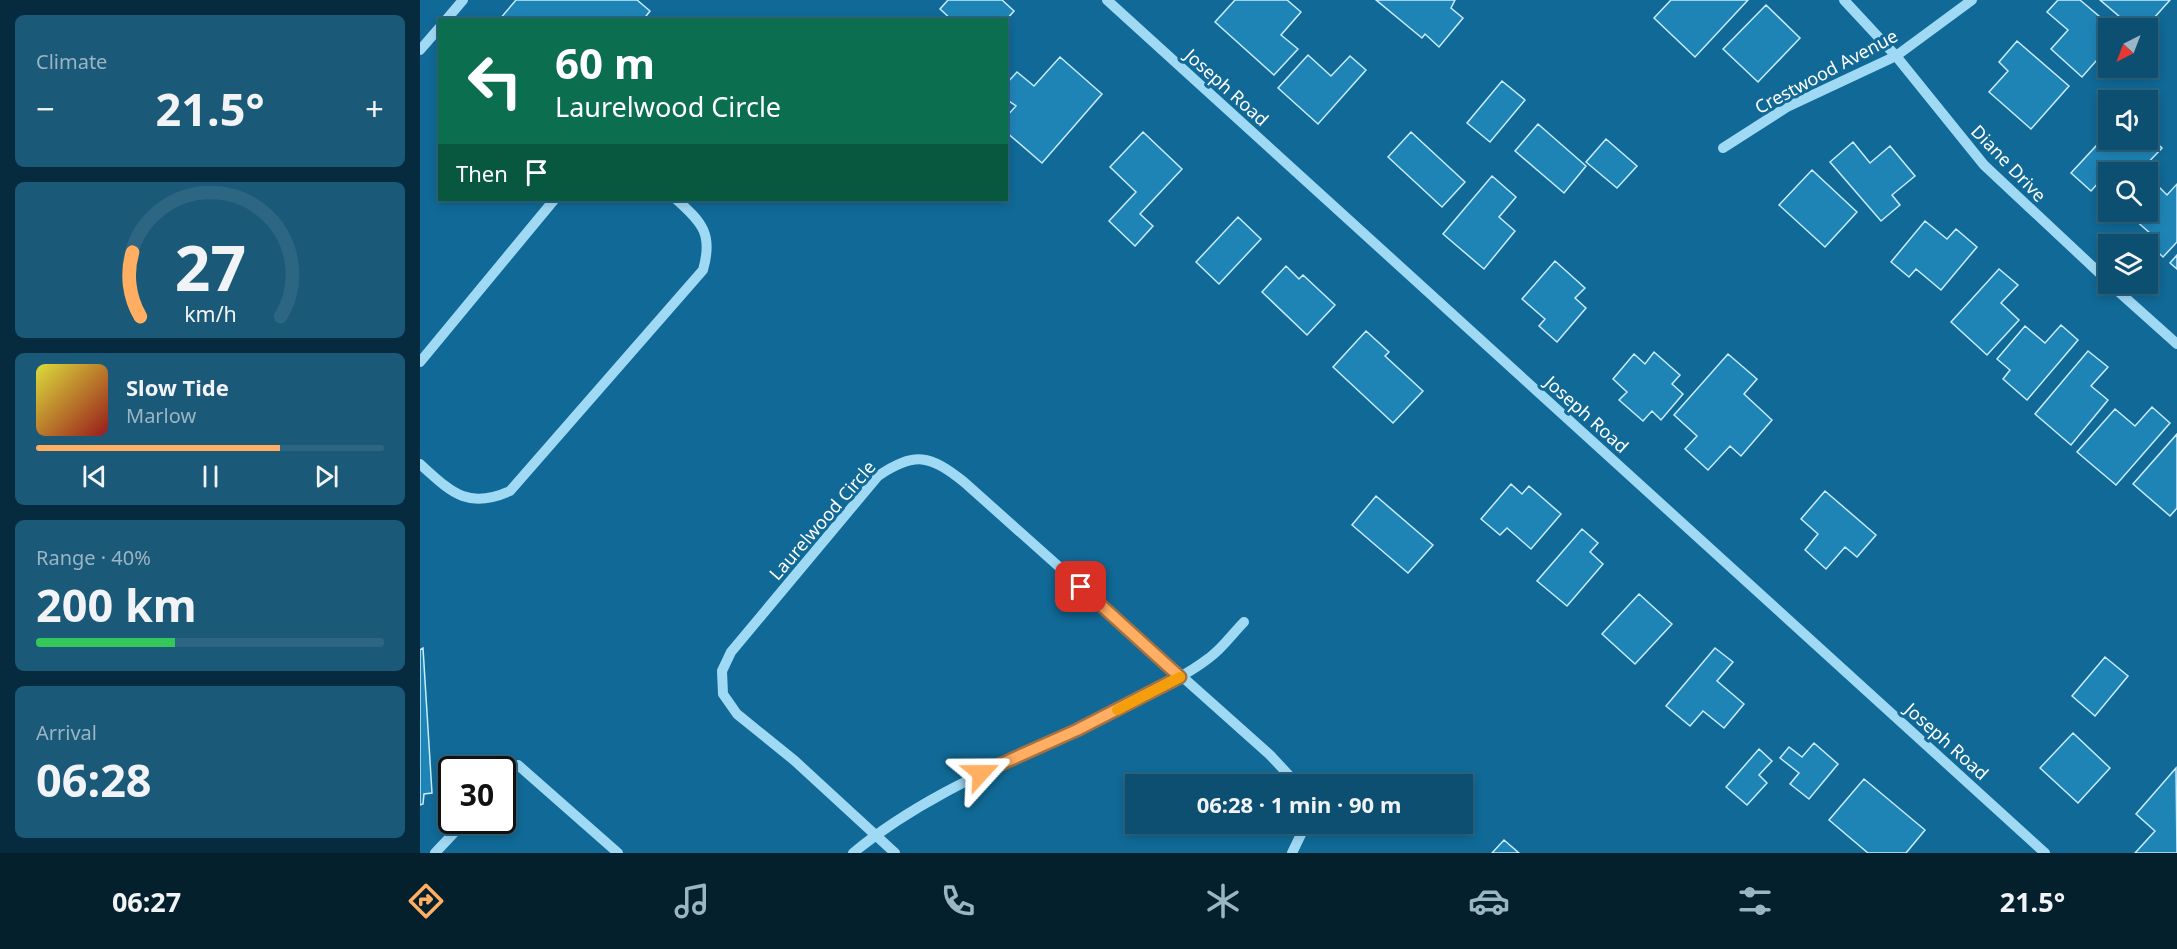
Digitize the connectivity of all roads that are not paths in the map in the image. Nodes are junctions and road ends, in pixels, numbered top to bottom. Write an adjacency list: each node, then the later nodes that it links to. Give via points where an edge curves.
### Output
1 (463, 0): 5 (street)
2 (1107, 0): 29 (street, Joseph Road)
3 (1844, 0): 8 (street, Diane Drive)
4 (1972, 0): 8 (street, Crestwood Avenue)
5 (448, 18)
6 (438, 29): 7 (street)
7 (420, 50)
8 (1896, 56): 9 (street, Crestwood Avenue, via 1787,107); 12 (street, Diane Drive, via 1984,165)
9 (1723, 148)
10 (553, 201): 15 (street)
11 (678, 201): 16 (street, via 704,228 708,251 703,270 510,491 492,500 461,498)
12 (2098, 272)
13 (2122, 294): 14 (street, Diane Drive)
14 (2177, 344)
15 (420, 362)
16 (420, 464)
17 (1244, 622): 18 (street, via 1211,657)
18 (1180, 677): 20 (street, Laurelwood Circle); 23 (street, via 1077,730 962,781); 23 (street, Laurelwood Circle, via 952,472 930,460 900,461 878,476 731,652 722,671 723,694 737,714)
19 (516, 767): 25 (street)
20 (1288, 774)
21 (453, 834): 24 (street)
22 (1301, 834): 28 (street)
23 (875, 835): 26 (street); 27 (street, Laurelwood Circle)
24 (435, 853)
25 (618, 853)
26 (853, 853)
27 (895, 853)
28 (1292, 853)
29 (2045, 853)

